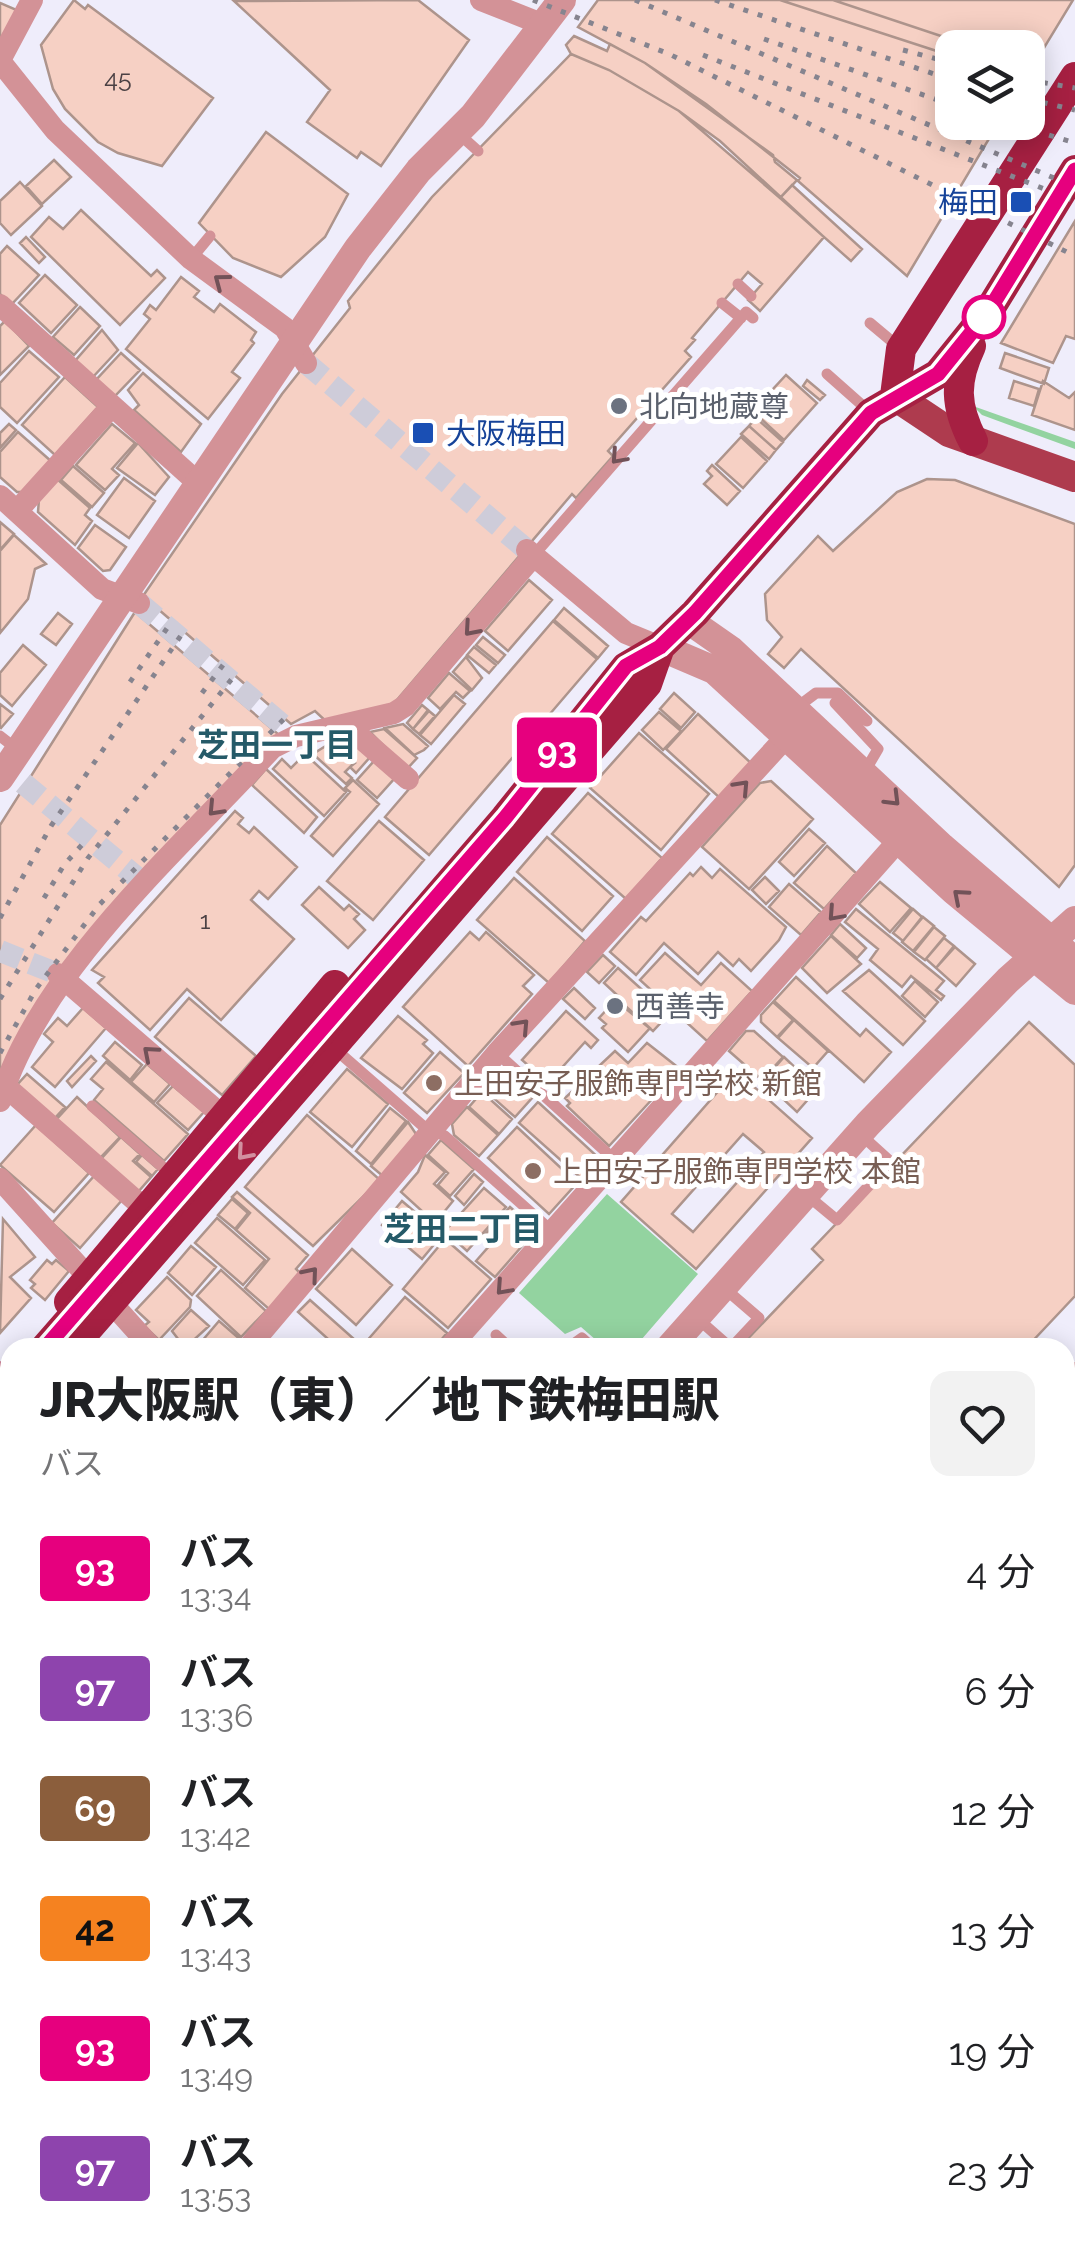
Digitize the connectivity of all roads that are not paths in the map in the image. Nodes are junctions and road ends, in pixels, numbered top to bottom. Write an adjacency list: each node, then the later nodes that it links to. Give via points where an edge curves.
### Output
1 (32, 0): 5 (street)
2 (481, 0): 4 (street)
3 (562, 0): 4 (street)
4 (544, 25): 17 (street, via 468,142 395,198)
5 (0, 60): 9 (street, via 55,130)
6 (1075, 77): 16 (highway)
7 (1075, 170): 14 (highway)
8 (210, 236): 9 (lane)
9 (191, 259): 17 (street, one-way to 9, via 284,328)
10 (738, 284): 11 (lane)
11 (751, 296)
12 (722, 303): 25 (lane, one-way to 25, via 747,318 652,410)
13 (0, 305): 20 (street)
14 (988, 312): 19 (highway, via 938,374); 21 (highway, via 958,376 960,410)
15 (870, 323): 16 (lane)
16 (901, 349): 19 (highway)
17 (300, 354): 23 (street)
18 (827, 374): 19 (lane)
19 (883, 404): 21 (main road); 27 (highway)
20 (111, 406): 23 (street); 24 (street)
21 (974, 441): 22 (main road)
22 (1075, 476)
23 (197, 482): 26 (street)
24 (8, 504): 26 (street, via 102,588)
25 (530, 552): 28 (street, via 626,633); 32 (street, one-way to 32, via 404,706)
26 (130, 599): 34 (street)
27 (688, 620): 28 (highway); 30 (street, via 731,650)
28 (660, 647): 30 (street, via 714,670); 33 (highway, via 626,666); 43 (highway, via 647,684)
29 (834, 702): 35 (lane, via 874,740 878,750)
30 (792, 721): 31 (lane, via 816,693 838,693); 35 (street); 37 (street); 44 (street, one-way to 30)
31 (867, 721)
32 (354, 724): 36 (street); 41 (street, one-way to 41, via 291,732 272,748)
33 (563, 744): 43 (highway); 47 (highway, via 490,804)
34 (8, 764)
35 (865, 771): 39 (street, one-way to 39)
36 (408, 779)
37 (899, 840): 39 (street, one-way to 37); 50 (street, one-way to 50)
38 (1075, 920): 39 (street)
39 (1044, 950): 40 (street); 42 (street); 49 (street)
40 (1075, 961)
41 (61, 976): 45 (street); 47 (street, one-way to 41)
42 (1075, 991)
43 (332, 1036): 48 (lane); 58 (highway, one-way to 58); 62 (highway, bridge)
44 (497, 1053): 48 (street); 50 (lane)
45 (2, 1093): 54 (street)
46 (92, 1106): 51 (lane)
47 (224, 1117): 51 (highway)
48 (434, 1130): 55 (lane); 65 (street, one-way to 48)
49 (859, 1134): 53 (street); 53 (lane, via 891,1162 837,1220)
50 (616, 1161): 55 (street)
51 (172, 1176): 54 (highway)
52 (0, 1179): 56 (street)
53 (805, 1194): 57 (street)
54 (144, 1208): 56 (highway)
55 (552, 1232): 66 (street, one-way to 66)
56 (84, 1272): 58 (street); 61 (highway)
57 (723, 1286): 59 (street); 70 (lane, via 759,1318)
58 (111, 1304): 63 (highway); 64 (street)
59 (696, 1317): 68 (street); 69 (lane)
60 (496, 1336): 67 (lane)
61 (38, 1338)
62 (54, 1338)
63 (79, 1338)
64 (143, 1338)
65 (257, 1338)
66 (458, 1338)
67 (498, 1338)
68 (678, 1338)
69 (720, 1338)
70 (740, 1338)

